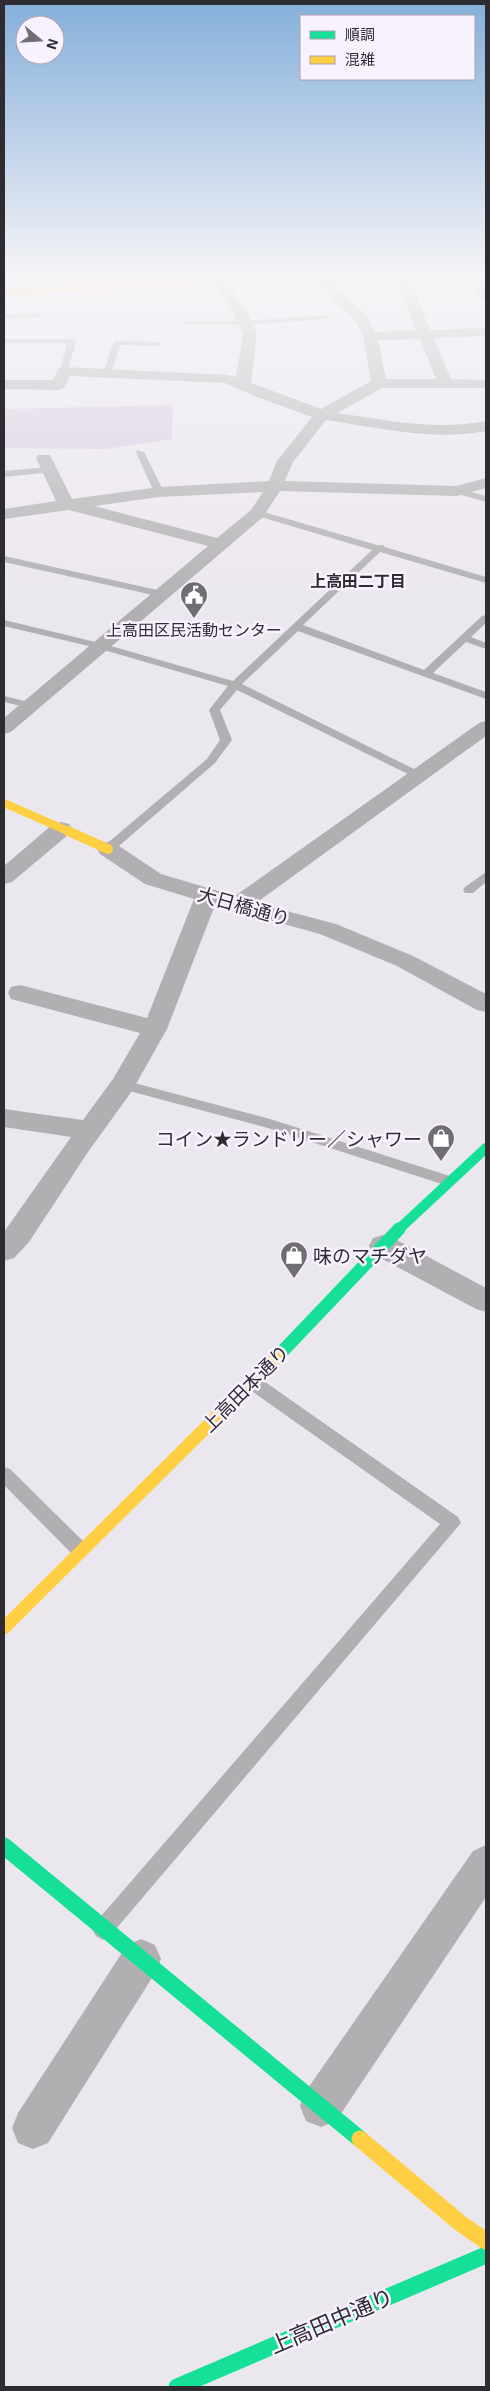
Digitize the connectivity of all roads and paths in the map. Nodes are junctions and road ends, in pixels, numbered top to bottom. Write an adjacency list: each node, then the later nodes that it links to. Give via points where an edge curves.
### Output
1 (252, 389): 3 (street)
2 (369, 389): 3 (street)
3 (322, 415): 4 (street, via 413,429 465,430); 9 (street, via 285,461)
4 (486, 426)
5 (140, 452): 11 (lane)
6 (47, 464): 7 (lane); 13 (street)
7 (4, 474)
8 (486, 483): 10 (street)
9 (275, 486): 10 (street); 11 (street); 14 (street)
10 (457, 491): 12 (lane)
11 (159, 492): 13 (street)
12 (486, 498)
13 (66, 504): 15 (street); 16 (street)
14 (257, 513): 16 (street); 17 (lane)
15 (4, 514)
16 (221, 544): 20 (street)
17 (380, 547): 19 (lane); 23 (lane)
18 (4, 559): 20 (lane)
19 (486, 580)
20 (162, 594): 25 (street)
21 (486, 618): 24 (lane)
22 (4, 623): 25 (lane)
23 (298, 627): 27 (lane); 28 (lane)
24 (464, 638): 26 (lane); 27 (lane)
25 (100, 646): 28 (lane); 31 (street)
26 (486, 646)
27 (426, 674): 29 (lane)
28 (235, 685): 34 (lane); 37 (lane, via 214,710 226,740 211,761)
29 (486, 696)
30 (4, 699): 31 (lane)
31 (29, 705): 33 (street)
32 (486, 727): 34 (street)
33 (4, 728)
34 (418, 775): 42 (street)
35 (4, 803): 36 (street, 大日橋通り)
36 (61, 829): 37 (street, 大日橋通り); 39 (street)
37 (108, 848): 41 (street, 大日橋通り, via 153,879)
38 (486, 876): 40 (lane)
39 (4, 877)
40 (469, 890)
41 (206, 896): 42 (street, 大日橋通り); 45 (street)
42 (238, 905): 44 (street, 大日橋通り, via 328,929 405,961)
43 (20, 993): 45 (street)
44 (486, 1004)
45 (155, 1028): 46 (street)
46 (123, 1085): 48 (street); 50 (lane, via 270,1124)
47 (4, 1118): 48 (street)
48 (90, 1130): 52 (street, via 19,1234)
49 (486, 1148): 50 (street, 上高田本通り)
50 (448, 1181): 51 (street, 上高田本通り)
51 (383, 1246): 53 (street); 54 (street, 上高田本通り)
52 (4, 1250)
53 (486, 1301)
54 (252, 1382): 56 (street, 上高田本通り); 60 (lane, via 452,1523)
55 (4, 1474): 56 (lane)
56 (80, 1550): 57 (street, 上高田本通り)
57 (4, 1628)
58 (4, 1846): 60 (street)
59 (486, 1864): 62 (street)
60 (103, 1928): 61 (street)
61 (141, 1959): 62 (street); 63 (street)
62 (321, 2106): 64 (street, via 460,2223)
63 (33, 2128)
64 (486, 2241)
65 (486, 2255): 66 (street, 上高田中通り)
66 (177, 2387)

